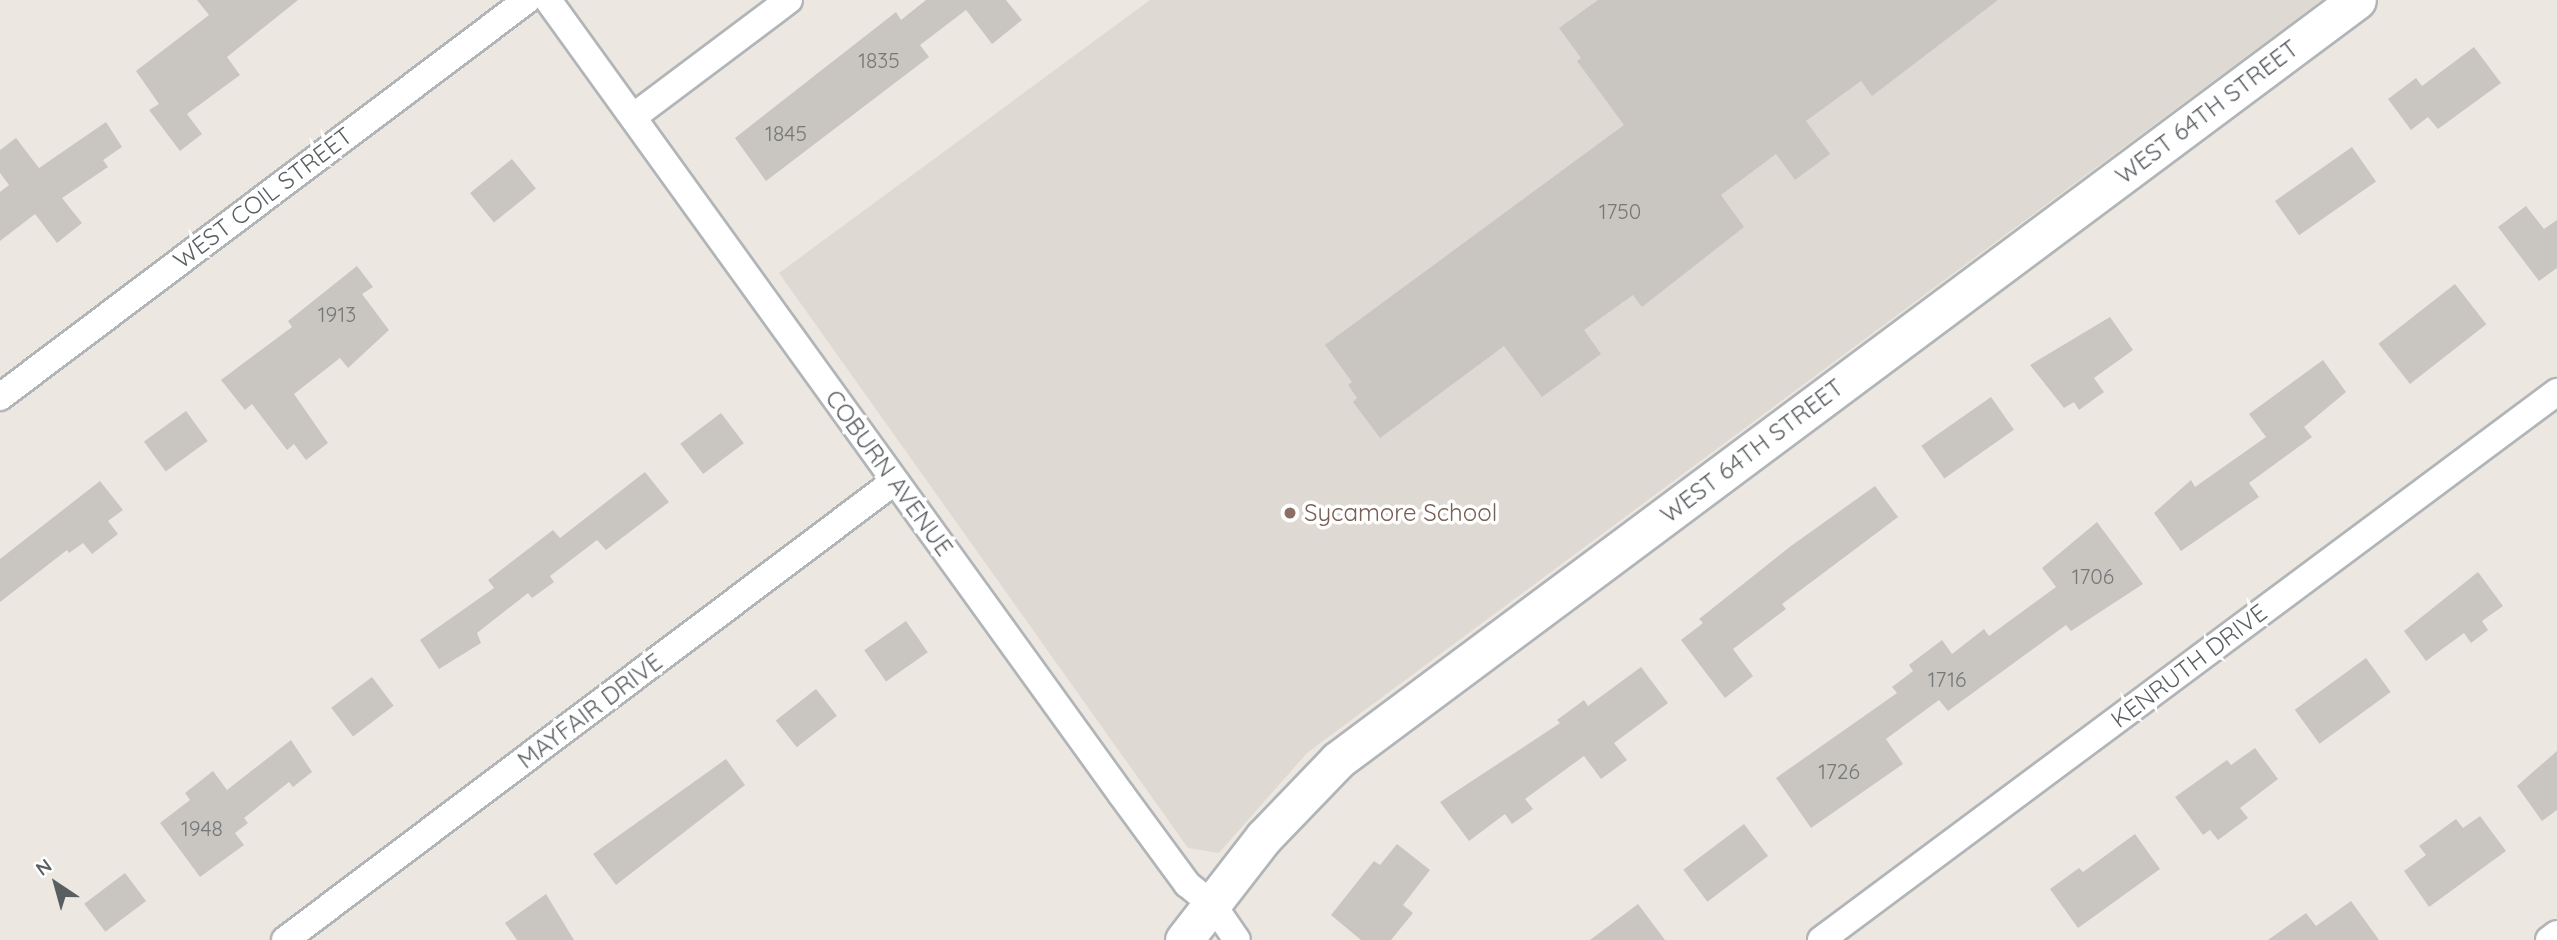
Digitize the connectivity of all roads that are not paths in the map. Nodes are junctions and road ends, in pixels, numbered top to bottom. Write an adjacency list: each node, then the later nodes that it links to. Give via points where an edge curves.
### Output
1 (527, 0): 7 (street, WEST COIL STREET)
2 (548, 0): 5 (street, COBURN AVENUE)
3 (789, 0): 5 (street)
4 (2357, 0): 9 (street, WEST 64TH STREET, via 1338,760 1264,837)
5 (633, 117): 8 (street, COBURN AVENUE)
6 (2557, 392): 14 (street, KENRUTH DRIVE)
7 (0, 397)
8 (895, 481): 9 (street, COBURN AVENUE, via 1187,884); 11 (street, MAYFAIR DRIVE)
9 (1213, 905): 12 (street, WEST 64TH STREET); 13 (street, COBURN AVENUE)
10 (2557, 934): 15 (street)
11 (285, 940)
12 (1184, 940)
13 (1237, 940)
14 (1821, 940)
15 (2549, 940)

